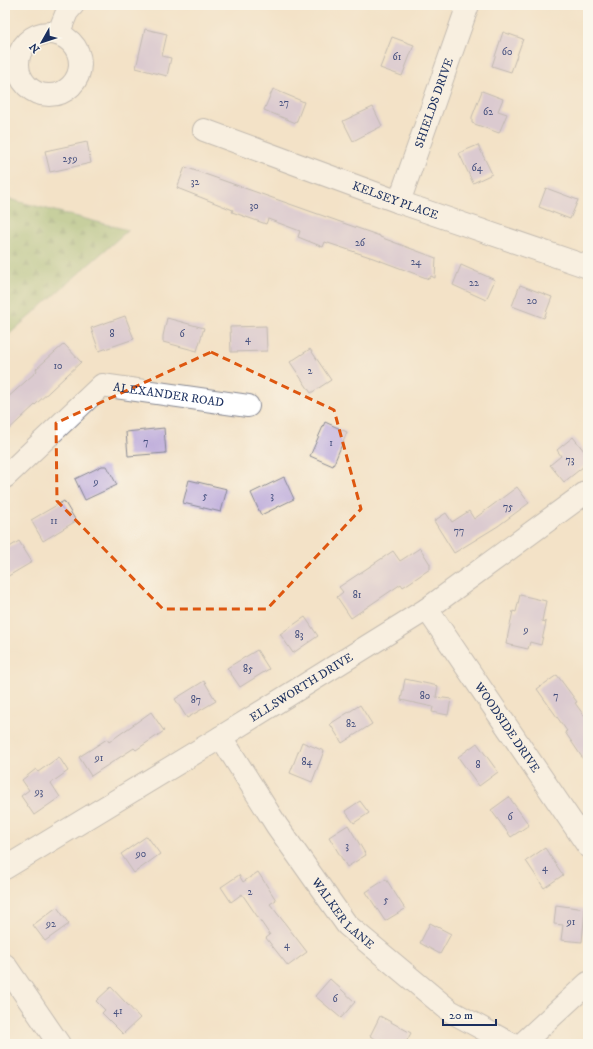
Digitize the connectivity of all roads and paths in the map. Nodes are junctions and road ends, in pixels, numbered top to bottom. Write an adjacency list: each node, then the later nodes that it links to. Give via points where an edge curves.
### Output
1 (73, 5): 3 (street, via 67,12)
2 (468, 5): 5 (street, SHIELDS DRIVE)
3 (58, 34)
4 (204, 130): 5 (street, KELSEY PLACE)
5 (399, 202): 6 (street, KELSEY PLACE)
6 (588, 267)
7 (248, 406): 8 (street, ALEXANDER ROAD, via 102,385)
8 (5, 476)
9 (588, 491): 10 (street, ELLSWORTH DRIVE)
10 (427, 610): 11 (street, ELLSWORTH DRIVE); 12 (street, WOODSIDE DRIVE)
11 (221, 737): 13 (street, ELLSWORTH DRIVE); 17 (street, WALKER LANE, via 277,826 347,925 450,1011)
12 (588, 846)
13 (5, 868)
14 (5, 966): 16 (street)
15 (588, 983): 18 (street)
16 (58, 1044)
17 (510, 1044)
18 (522, 1044)

